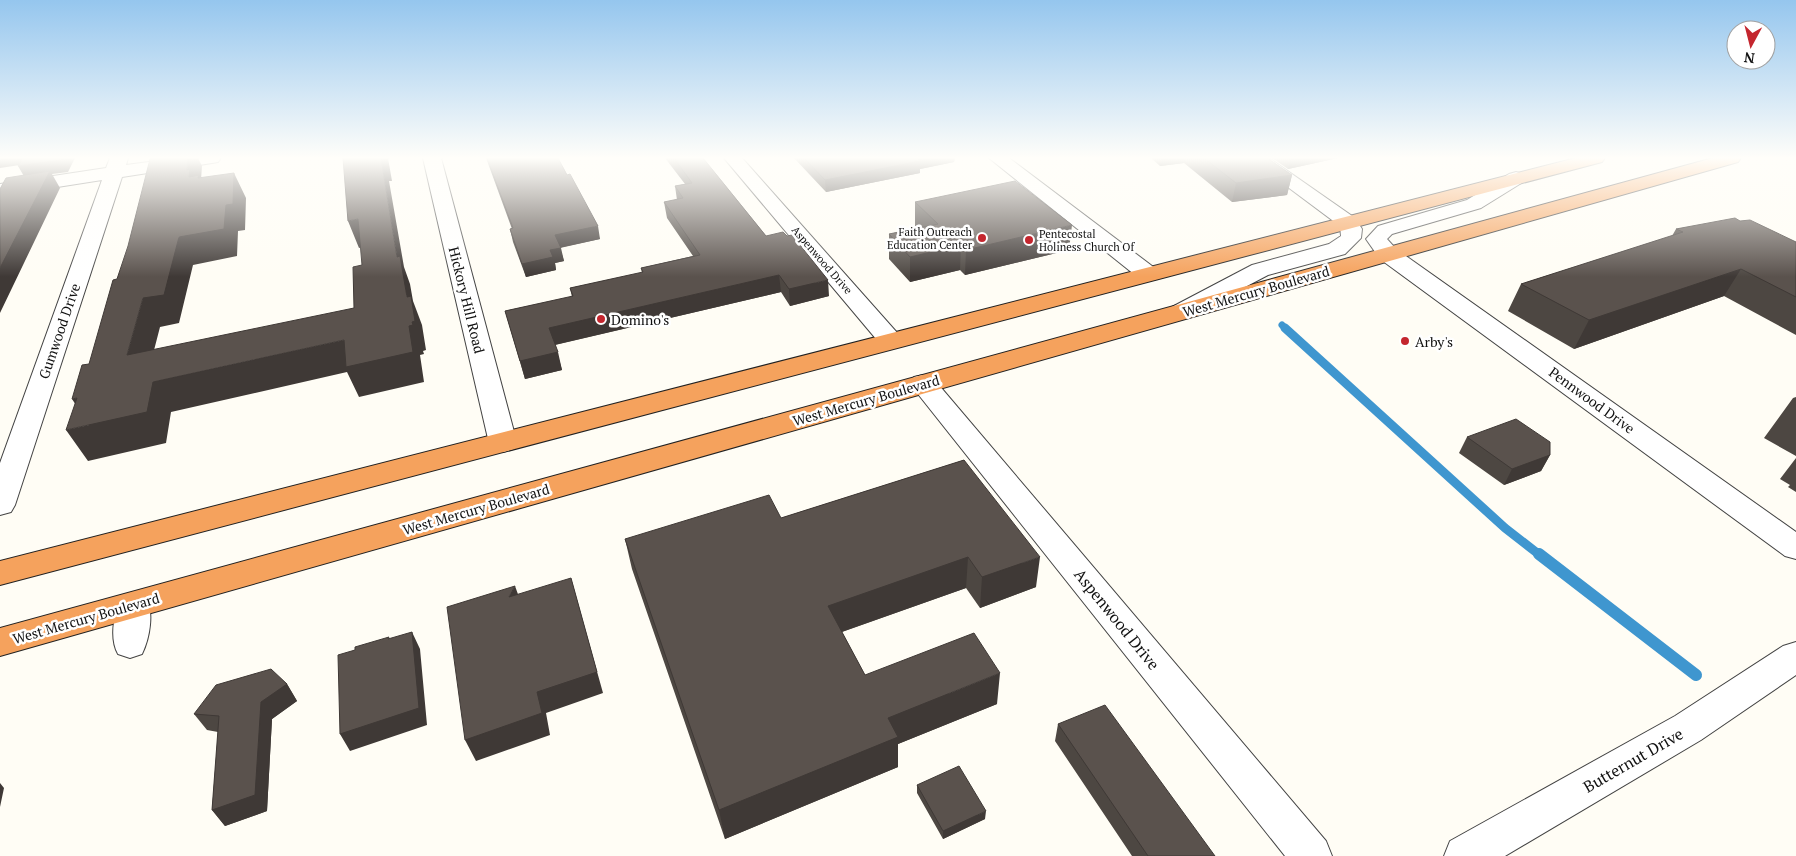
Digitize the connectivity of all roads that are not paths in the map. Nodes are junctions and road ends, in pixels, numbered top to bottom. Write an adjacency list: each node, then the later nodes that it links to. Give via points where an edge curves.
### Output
1 (105, 198): 16 (street, Gumwood Drive)
2 (442, 198): 15 (street, Hickory Hill Road)
3 (767, 198): 13 (street, Aspenwood Drive)
4 (1050, 198): 11 (street)
5 (1314, 198): 9 (street)
6 (1440, 198): 9 (highway)
7 (1484, 198): 10 (street, via 1474,204 1380,232 1376,239)
8 (1589, 198): 10 (highway, West Mercury Boulevard)
9 (1348, 222): 11 (highway); 12 (street, via 1351,238 1342,247 1260,270)
10 (1388, 254): 12 (highway, West Mercury Boulevard); 17 (street, Pennwood Drive)
11 (1148, 274): 13 (highway)
12 (1180, 312): 14 (highway, West Mercury Boulevard)
13 (891, 341): 15 (highway)
14 (923, 383): 19 (highway, West Mercury Boulevard); 23 (street, Aspenwood Drive)
15 (503, 442): 18 (highway)
16 (0, 505)
17 (1796, 548)
18 (0, 573)
19 (134, 605): 20 (highway, West Mercury Boulevard); 21 (street)
20 (0, 642)
21 (130, 644)
22 (1796, 656): 24 (street, Butternut Drive, via 1688,728)
23 (1311, 856)
24 (1465, 856)

